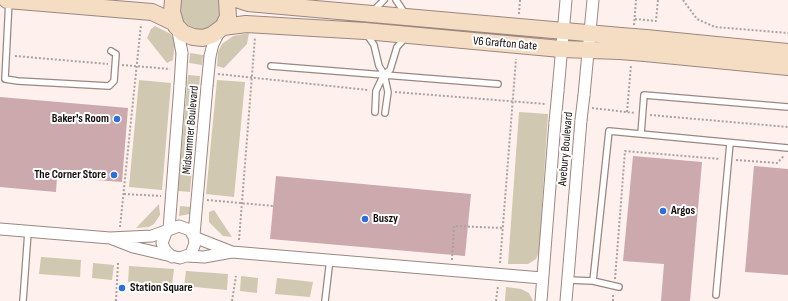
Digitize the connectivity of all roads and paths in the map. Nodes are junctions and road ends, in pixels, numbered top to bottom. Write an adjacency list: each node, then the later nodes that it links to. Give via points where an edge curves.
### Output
1 (8, 0): 17 (street, via 152,12); 31 (lane)
2 (173, 0): 17 (street, via 172,12)
3 (227, 0): 18 (street, via 228,17)
4 (239, 0): 12 (street, V6 Grafton Gate, via 248,3)
5 (384, 0): 12 (lane)
6 (396, 0): 14 (lane)
7 (520, 0): 13 (path)
8 (566, 0): 19 (street, Avebury Boulevard)
9 (593, 0): 21 (street, Avebury Boulevard)
10 (658, 0): 15 (path, via 656,21)
11 (684, 0): 23 (path, via 697,19 715,27)
12 (370, 13): 14 (street, V6 Grafton Gate)
13 (519, 14)
14 (407, 16): 19 (street, V6 Grafton Gate)
15 (635, 19)
16 (141, 24): 34 (path)
17 (176, 24): 18 (street, V6 Grafton Gate, via 183,33 203,38); 65 (street, Midsummer Boulevard, bridge, via 182,53)
18 (222, 28): 20 (street, V6 Grafton Gate, via 246,24); 67 (street, Midsummer Boulevard, bridge, via 210,56)
19 (563, 29): 21 (street, V6 Grafton Gate); 27 (street, Avebury Boulevard)
20 (365, 31): 24 (street, V6 Grafton Gate); 39 (lane, via 374,46 379,66)
21 (590, 32): 25 (street, V6 Grafton Gate); 28 (street, Avebury Boulevard)
22 (256, 34): 40 (path)
23 (788, 34)
24 (407, 35): 27 (street, V6 Grafton Gate); 39 (lane, via 397,47 390,70)
25 (620, 43): 26 (street, V6 Grafton Gate, bridge); 28 (street, V6 Grafton Gate)
26 (646, 46): 30 (street, V6 Grafton Gate); 36 (street, V6 Grafton Gate)
27 (561, 49): 28 (street, V6 Grafton Gate); 78 (street, Avebury Boulevard, bridge)
28 (588, 50): 79 (street, Avebury Boulevard, bridge)
29 (111, 51): 33 (lane, via 116,54)
30 (788, 52)
31 (5, 56): 33 (path); 33 (lane, via 5,79 18,81 109,86 114,81)
32 (516, 57): 44 (path)
33 (116, 64): 34 (path)
34 (137, 66): 37 (path); 57 (path)
35 (271, 66): 39 (lane)
36 (788, 67)
37 (175, 70)
38 (213, 73): 40 (path)
39 (384, 74): 41 (lane); 42 (lane); 43 (lane)
40 (251, 77): 42 (path); 60 (path)
41 (498, 84)
42 (376, 91): 48 (lane)
43 (388, 92): 44 (path); 49 (lane)
44 (513, 101): 45 (path); 63 (path)
45 (551, 105)
46 (788, 107): 50 (lane, via 644,95)
47 (588, 108): 50 (path)
48 (376, 112)
49 (385, 113)
50 (643, 114): 51 (path); 52 (lane)
51 (788, 127)
52 (641, 134): 53 (lane); 80 (lane, via 609,131)
53 (730, 143): 54 (lane); 56 (lane)
54 (788, 148)
55 (788, 157): 56 (path, via 783,157 777,163)
56 (729, 159): 82 (path, via 625,151); 83 (lane)
57 (124, 194): 58 (path); 62 (path)
58 (161, 196)
59 (206, 200): 60 (path)
60 (241, 202): 61 (path); 69 (path)
61 (274, 206)
62 (120, 228)
63 (503, 228): 75 (path); 76 (path, via 454,226)
64 (0, 229): 66 (street)
65 (168, 230): 67 (street, via 183,226); 68 (street, via 152,236); 72 (street, via 162,243 164,250)
66 (28, 232): 68 (street); 84 (lane)
67 (194, 236): 70 (street); 71 (street, via 195,246)
68 (110, 238): 72 (street)
69 (239, 240)
70 (232, 252): 71 (street, via 204,257); 73 (street)
71 (187, 256): 72 (street)
72 (172, 257)
73 (330, 259): 76 (street); 87 (lane)
74 (118, 263): 85 (path)
75 (500, 263)
76 (452, 269): 78 (street)
77 (236, 276): 86 (path)
78 (542, 278): 89 (street, Avebury Boulevard)
79 (568, 280): 80 (lane); 90 (street, Avebury Boulevard)
80 (593, 281): 82 (lane)
81 (498, 286): 88 (path)
82 (616, 287): 91 (path)
83 (716, 295)
84 (23, 301)
85 (116, 301)
86 (232, 301)
87 (325, 301)
88 (496, 301)
89 (540, 301)
90 (566, 301)
91 (613, 301)

